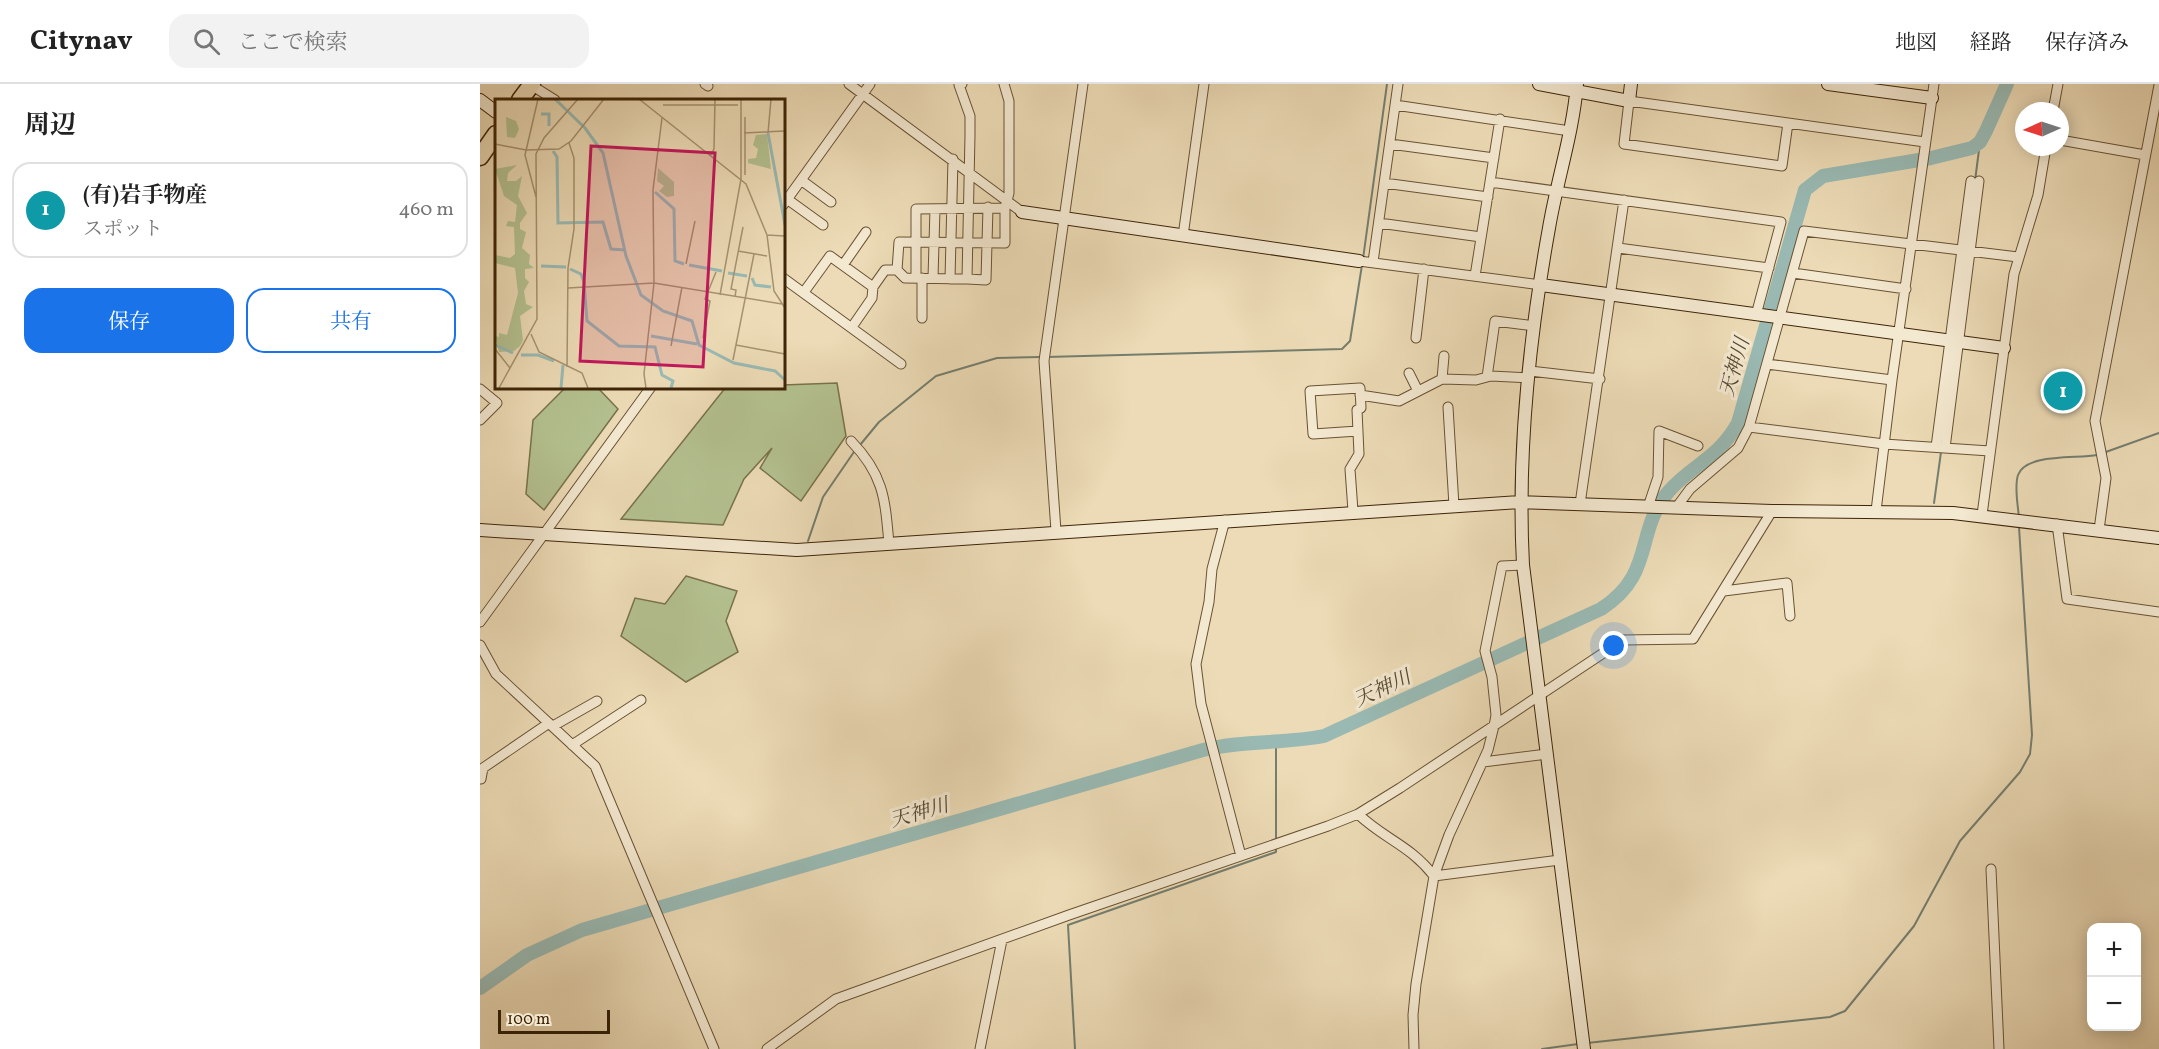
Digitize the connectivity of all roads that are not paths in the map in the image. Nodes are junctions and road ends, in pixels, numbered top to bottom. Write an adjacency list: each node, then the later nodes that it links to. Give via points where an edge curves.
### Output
1 (849, 84): 17 (street)
2 (870, 84): 17 (street)
3 (962, 84): 38 (street, via 959,85 970,116)
4 (1004, 84): 48 (street, via 1009,101)
5 (1083, 84): 54 (street)
6 (1204, 84): 58 (street)
7 (1398, 84): 24 (street)
8 (1539, 84): 15 (street)
9 (1631, 84): 22 (street)
10 (1828, 84): 16 (street)
11 (1934, 84): 18 (street)
12 (2058, 84): 23 (street)
13 (531, 85): 19 (highway); 20 (street)
14 (2159, 85): 33 (street)
15 (1577, 87): 22 (street); 28 (street)
16 (1890, 88): 18 (street)
17 (863, 94): 37 (street); 39 (street)
18 (1932, 98): 30 (street)
19 (521, 99)
20 (553, 99)
21 (480, 100): 25 (street)
22 (1629, 101): 27 (street); 27 (street, via 1624,144 1782,166)
23 (2055, 102)
24 (1395, 105): 26 (street); 32 (street)
25 (495, 111)
26 (1500, 119): 28 (street); 36 (street)
27 (1788, 123): 30 (street)
28 (1570, 131): 43 (street)
29 (495, 135): 35 (highway)
30 (1925, 142): 63 (street)
31 (2069, 142): 33 (street)
32 (1390, 144): 36 (street); 42 (street)
33 (2145, 155): 129 (street, via 2095,421 2106,478)
34 (2044, 156): 68 (street, via 2038,195)
35 (480, 157)
36 (1494, 158): 41 (street)
37 (953, 159): 38 (street); 51 (street)
38 (970, 172): 48 (street); 52 (street)
39 (801, 180): 46 (street); 47 (street)
40 (1975, 181): 67 (street)
41 (1490, 182): 43 (street); 44 (street)
42 (1384, 183): 44 (street); 55 (street)
43 (1556, 191): 45 (street); 81 (street)
44 (1488, 197): 59 (street)
45 (1624, 200): 66 (street); 71 (street, via 1781,222)
46 (785, 202): 56 (street)
47 (831, 202)
48 (1006, 205): 49 (street); 53 (street); 62 (street, via 1005,243)
49 (988, 207): 52 (street); 62 (street)
50 (935, 209): 51 (street); 60 (street, via 916,209); 61 (street)
51 (951, 209): 52 (street); 64 (street)
52 (968, 209): 65 (street)
53 (1022, 212): 54 (street)
54 (1064, 219): 58 (street); 130 (street, via 1045,357)
55 (1379, 223): 59 (street); 69 (street)
56 (823, 225)
57 (866, 232): 70 (street)
58 (1183, 236): 69 (street)
59 (1481, 237): 75 (street)
60 (917, 243): 61 (street); 73 (street, via 899,242); 76 (street)
61 (934, 243): 64 (street); 77 (street)
62 (987, 243): 65 (street); 80 (street, via 986,280)
63 (1911, 243): 67 (street); 74 (street, via 1804,231); 83 (street)
64 (951, 244): 65 (street); 79 (street)
65 (968, 244): 80 (street)
66 (1618, 248): 71 (street); 85 (street)
67 (1966, 250): 68 (street); 93 (street)
68 (2018, 258): 94 (street)
69 (1366, 262): 72 (street)
70 (843, 265): 82 (street); 84 (street, via 830,256)
71 (1769, 268): 86 (street)
72 (1424, 269): 75 (street); 92 (street)
73 (897, 270): 76 (street, via 905,278); 82 (street, via 885,270)
74 (1793, 273): 83 (street); 88 (street)
75 (1475, 276): 81 (street)
76 (919, 278): 77 (street); 87 (street)
77 (933, 278): 79 (street)
78 (784, 279): 84 (street)
79 (950, 279): 80 (street)
80 (967, 279)
81 (1541, 285): 85 (street); 89 (street)
82 (873, 287): 90 (street, via 872,298)
83 (1906, 289): 91 (street)
84 (804, 292): 90 (street)
85 (1611, 295): 86 (street); 102 (street)
86 (1756, 315): 88 (street)
87 (922, 318)
88 (1779, 318): 91 (street); 97 (street)
89 (1535, 326): 99 (street); 100 (street, via 1495,321)
90 (852, 327): 96 (street)
91 (1899, 334): 93 (street); 103 (street)
92 (1416, 338)
93 (1954, 341): 94 (street); 115 (street)
94 (2004, 348): 116 (street)
95 (1444, 356): 101 (street)
96 (902, 364)
97 (1767, 364): 103 (street); 110 (street)
98 (1409, 373): 106 (street)
99 (1529, 375): 100 (street); 102 (street); 117 (street)
100 (1487, 377): 101 (street)
101 (1442, 379): 106 (street)
102 (1600, 379): 118 (street)
103 (1892, 380): 113 (street)
104 (650, 388): 131 (street)
105 (480, 389): 109 (street, via 497,403)
106 (1418, 391): 107 (street, via 1399,401)
107 (1360, 395): 111 (street); 111 (street, via 1360,388 1310,391 1313,434)
108 (1448, 407): 119 (street)
109 (480, 420)
110 (1749, 427): 113 (street); 121 (street, via 1738,448 1690,489)
111 (1358, 431): 123 (street, via 1359,454 1350,469)
112 (851, 441): 133 (street, via 867,457 885,494)
113 (1884, 444): 115 (street); 122 (street)
114 (1698, 446): 120 (street, via 1659,431 1658,477)
115 (1940, 448): 116 (street)
116 (1990, 451): 125 (street)
117 (1520, 502): 118 (street); 119 (street); 134 (street)
118 (1580, 504): 120 (street)
119 (1454, 506): 123 (street)
120 (1648, 507): 121 (street)
121 (1676, 508): 124 (street)
122 (1876, 511): 124 (street); 125 (street)
123 (1353, 512): 126 (street)
124 (1772, 512): 135 (street)
125 (1982, 515): 127 (street)
126 (1225, 520): 130 (street); 150 (street, via 1212,569 1196,664 1201,704)
127 (2057, 524): 129 (street); 136 (street, via 2067,599)
128 (480, 530): 131 (street)
129 (2099, 530): 132 (street)
130 (1056, 531): 133 (street)
131 (544, 534): 133 (street, via 759,549); 138 (street)
132 (2159, 538)
133 (889, 544)
134 (1523, 565): 140 (street); 144 (street, via 1502,566 1485,651 1492,676)
135 (1724, 591): 137 (street, via 1787,583); 140 (street, via 1693,639 1623,640)
136 (2159, 612)
137 (1790, 616)
138 (480, 622)
139 (480, 645): 143 (street, via 496,674)
140 (1539, 697): 144 (street); 146 (street)
141 (641, 700): 145 (street)
142 (597, 701): 143 (street)
143 (551, 725): 145 (street); 148 (street, via 483,768)
144 (1494, 726): 147 (street); 149 (street)
145 (572, 744): 155 (street, via 595,766)
146 (1547, 754): 147 (street); 151 (street)
147 (1483, 762): 153 (street)
148 (481, 779)
149 (1358, 814): 150 (street); 153 (street, via 1376,831 1420,857)
150 (1240, 856): 154 (street)
151 (1560, 860): 153 (street); 159 (street)
152 (1991, 869): 160 (street)
153 (1434, 876): 158 (street, via 1416,984)
154 (1002, 940): 156 (street, via 836,999); 157 (street)
155 (714, 1049)
156 (767, 1049)
157 (980, 1049)
158 (1414, 1049)
159 (1584, 1049)
160 (1999, 1049)

